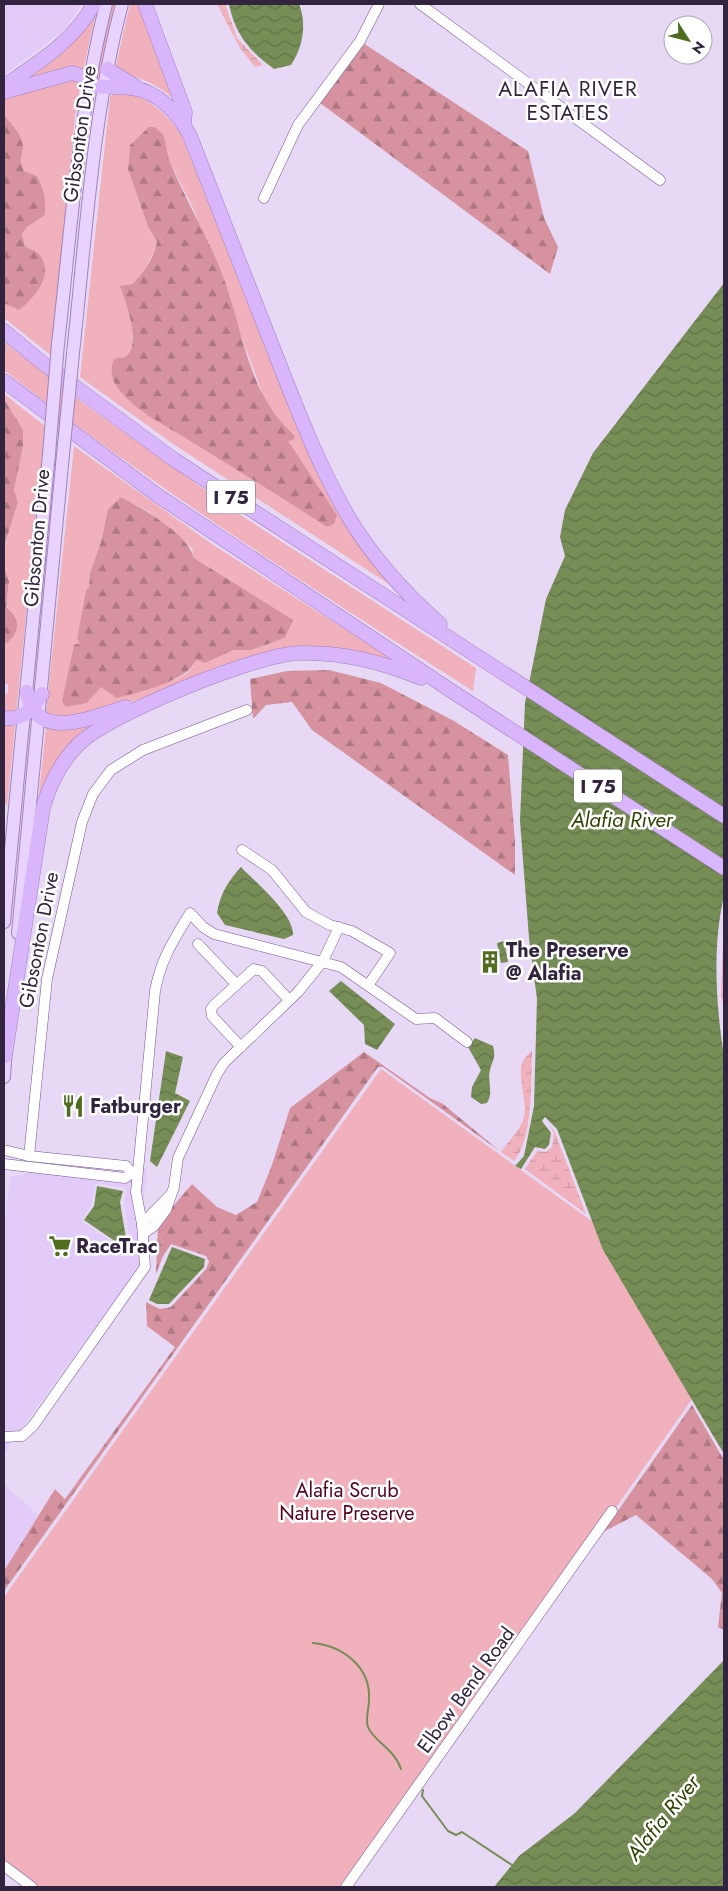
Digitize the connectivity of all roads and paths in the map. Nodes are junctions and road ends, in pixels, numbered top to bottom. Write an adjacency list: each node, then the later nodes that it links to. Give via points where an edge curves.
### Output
1 (94, 4): 9 (highway, via 61,46)
2 (106, 4): 8 (main road, Gibsonton Drive)
3 (122, 4): 7 (main road, Gibsonton Drive)
4 (145, 4): 13 (highway, via 186,112)
5 (379, 4): 15 (street, via 360,41 298,126)
6 (420, 4): 14 (street)
7 (107, 69): 10 (main road, Gibsonton Drive); 11 (highway)
8 (89, 85): 10 (highway); 12 (highway, via 82,76 72,73); 20 (main road, Gibsonton Drive, bridge, via 58,344)
9 (4, 86)
10 (104, 88): 11 (highway); 21 (main road, Gibsonton Drive, bridge, via 73,353)
11 (138, 89): 13 (highway, via 163,102)
12 (4, 92)
13 (184, 125): 18 (highway, via 333,489 352,522 394,578 415,602)
14 (660, 180)
15 (264, 198)
16 (4, 331): 18 (highway, I 75, via 173,459)
17 (4, 381): 19 (highway, I 75, via 157,496)
18 (472, 653): 26 (highway, I 75)
19 (450, 690): 22 (highway, via 396,668 357,657 297,653 263,659); 28 (highway, I 75)
20 (27, 692): 24 (highway)
21 (42, 694): 24 (highway)
22 (170, 695): 24 (highway, via 75,722 58,724); 38 (highway, via 86,738 64,761 51,784 38,834)
23 (247, 710): 41 (street, Gibsonton Drive, via 134,754 111,770 93,794 82,822 46,980)
24 (32, 714): 25 (highway); 29 (main road, Gibsonton Drive); 38 (main road, Gibsonton Drive)
25 (4, 718)
26 (724, 816)
27 (242, 850): 30 (street, via 272,870 306,912)
28 (724, 868)
29 (4, 922)
30 (339, 927): 32 (street); 34 (street, via 390,953)
31 (198, 944): 33 (street)
32 (323, 961): 34 (street, via 341,967); 35 (street); 43 (street, via 214,934 190,913 159,968)
33 (236, 984): 35 (street, via 250,971 259,969); 37 (street, via 214,1005 211,1013)
34 (369, 984): 36 (street, via 416,1019 435,1018)
35 (289, 1000): 37 (street)
36 (467, 1042)
37 (241, 1047): 44 (street, via 224,1063 211,1085 178,1158 166,1210 154,1226)
38 (5, 1056): 39 (main road, Gibsonton Drive)
39 (4, 1077)
40 (4, 1150): 41 (street)
41 (29, 1156): 43 (street, via 126,1166)
42 (4, 1164): 43 (street, via 125,1178)
43 (134, 1173): 44 (street)
44 (142, 1229): 45 (street, via 145,1267 142,1274 33,1426 22,1436)
45 (4, 1437)
46 (612, 1511): 49 (street, Elbow Bend Road)
47 (4, 1866): 48 (street)
48 (32, 1887)
49 (346, 1887)

